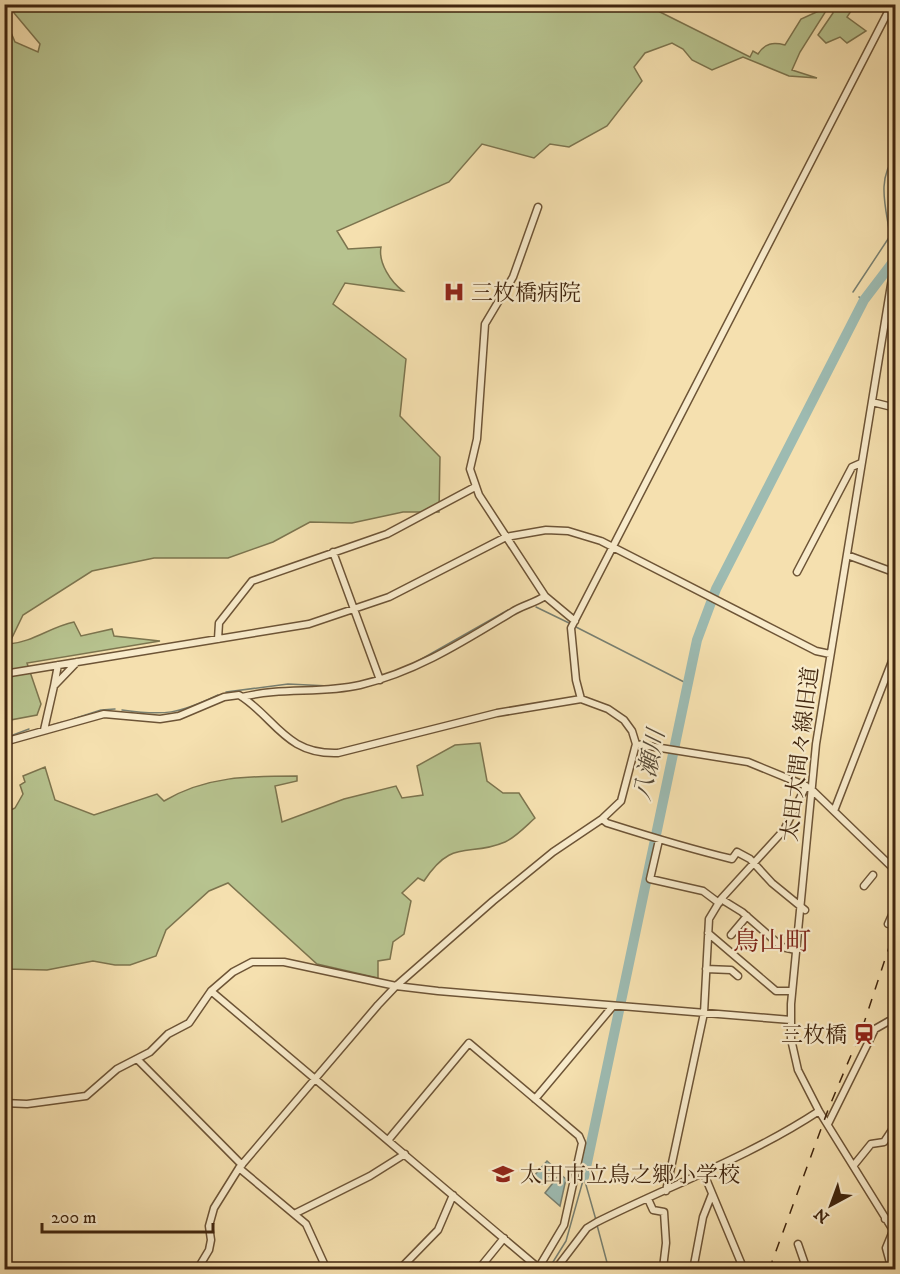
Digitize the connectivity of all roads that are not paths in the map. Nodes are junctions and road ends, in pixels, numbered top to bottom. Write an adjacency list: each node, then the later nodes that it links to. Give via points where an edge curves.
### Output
1 (891, 7): 10 (street)
2 (538, 207): 8 (street, via 513,277 485,324 477,439 470,469)
3 (896, 254): 4 (street, 太田大間々線旧道)
4 (894, 274): 5 (street, 太田大間々線旧道)
5 (872, 402): 6 (street); 7 (street, 太田大間々線旧道)
6 (896, 408)
7 (861, 463): 12 (street, 太田大間々線旧道); 13 (street, via 852,467)
8 (475, 487): 9 (street); 11 (street, via 387,534)
9 (506, 537): 10 (street, via 557,530); 15 (street); 16 (street, via 388,597)
10 (613, 547): 17 (street); 20 (street, via 816,651)
11 (333, 552): 16 (street); 18 (street, via 252,581 219,623)
12 (847, 555): 14 (street); 20 (street, 太田大間々線旧道)
13 (797, 572)
14 (896, 573)
15 (545, 596): 17 (street); 24 (street, via 438,656)
16 (354, 610): 18 (street, via 309,624); 24 (street)
17 (575, 621): 27 (street, via 572,641)
18 (218, 639): 21 (street)
19 (896, 651): 32 (street)
20 (830, 654): 31 (street, 太田大間々線旧道)
21 (77, 662): 22 (street); 25 (street)
22 (58, 665): 23 (street); 25 (street)
23 (4, 674)
24 (380, 680): 26 (street, via 335,690 269,690)
25 (54, 686): 28 (street)
26 (242, 697): 27 (street, via 284,737 330,753 497,712); 28 (street, via 224,697 179,716 160,719 109,713)
27 (581, 699): 30 (street, via 624,720)
28 (44, 730): 29 (street)
29 (4, 742)
30 (636, 744): 31 (street, via 748,762); 33 (street, via 623,797)
31 (809, 788): 32 (street); 35 (street, via 784,830); 41 (street, 太田大間々線旧道)
32 (834, 811): 36 (street)
33 (602, 819): 34 (street); 49 (street, via 553,852)
34 (656, 839): 35 (street, via 732,859 737,852); 39 (street, via 650,879 703,891)
35 (755, 863): 39 (street); 41 (street)
36 (896, 871)
37 (873, 875): 38 (street)
38 (864, 886)
39 (720, 901): 42 (street); 44 (street, via 709,919)
40 (896, 906): 43 (street)
41 (802, 908): 46 (street, 太田大間々線旧道)
42 (747, 916): 45 (street); 46 (street, via 782,947)
43 (888, 924)
44 (708, 933): 47 (street); 51 (street, via 776,991)
45 (730, 935)
46 (796, 950): 51 (street, 太田大間々線旧道)
47 (706, 969): 48 (street, via 731,970); 53 (street)
48 (738, 976)
49 (396, 986): 50 (street, via 300,965 259,961 241,966); 52 (street); 57 (street)
50 (211, 991): 56 (street, via 189,1023); 57 (street)
51 (792, 992): 54 (street, 太田大間々線旧道)
52 (614, 1006): 53 (street); 58 (street)
53 (704, 1013): 54 (street); 68 (street)
54 (791, 1020): 60 (street, 太田大間々線旧道, via 798,1070)
55 (896, 1021): 61 (street, via 875,1029)
56 (137, 1059): 59 (street, via 117,1069 82,1097); 66 (street)
57 (315, 1078): 63 (street); 66 (street)
58 (535, 1099): 63 (street, via 469,1043); 79 (street, via 579,1136 582,1143 564,1225)
59 (4, 1103)
60 (819, 1111): 61 (street, 太田大間々線旧道); 67 (street, via 784,1134)
61 (828, 1124): 65 (street, 太田大間々線旧道)
62 (896, 1124): 65 (street, via 884,1142 871,1144)
63 (389, 1139): 64 (street)
64 (405, 1154): 70 (street); 72 (street)
65 (854, 1165): 74 (street, 太田大間々線旧道)
66 (240, 1166): 72 (street); 82 (street, via 213,1208 209,1250)
67 (704, 1174): 68 (street); 69 (street)
68 (666, 1191): 71 (street)
69 (712, 1194): 87 (street, via 703,1217); 88 (street)
70 (453, 1195): 77 (street); 84 (street, via 438,1230)
71 (648, 1199): 80 (street, via 653,1210 664,1212); 86 (street, via 587,1228)
72 (296, 1213): 83 (street, via 309,1228)
73 (896, 1218): 74 (street)
74 (885, 1219): 75 (street, 太田大間々線旧道)
75 (894, 1233): 90 (street, via 886,1248)
76 (4, 1238): 81 (street)
77 (504, 1238): 79 (street); 85 (street)
78 (798, 1244): 89 (street)
79 (540, 1268)
80 (663, 1268)
81 (8, 1269)
82 (197, 1269)
83 (327, 1269)
84 (399, 1269)
85 (478, 1269)
86 (555, 1269)
87 (693, 1269)
88 (744, 1269)
89 (807, 1269)
90 (892, 1269)

